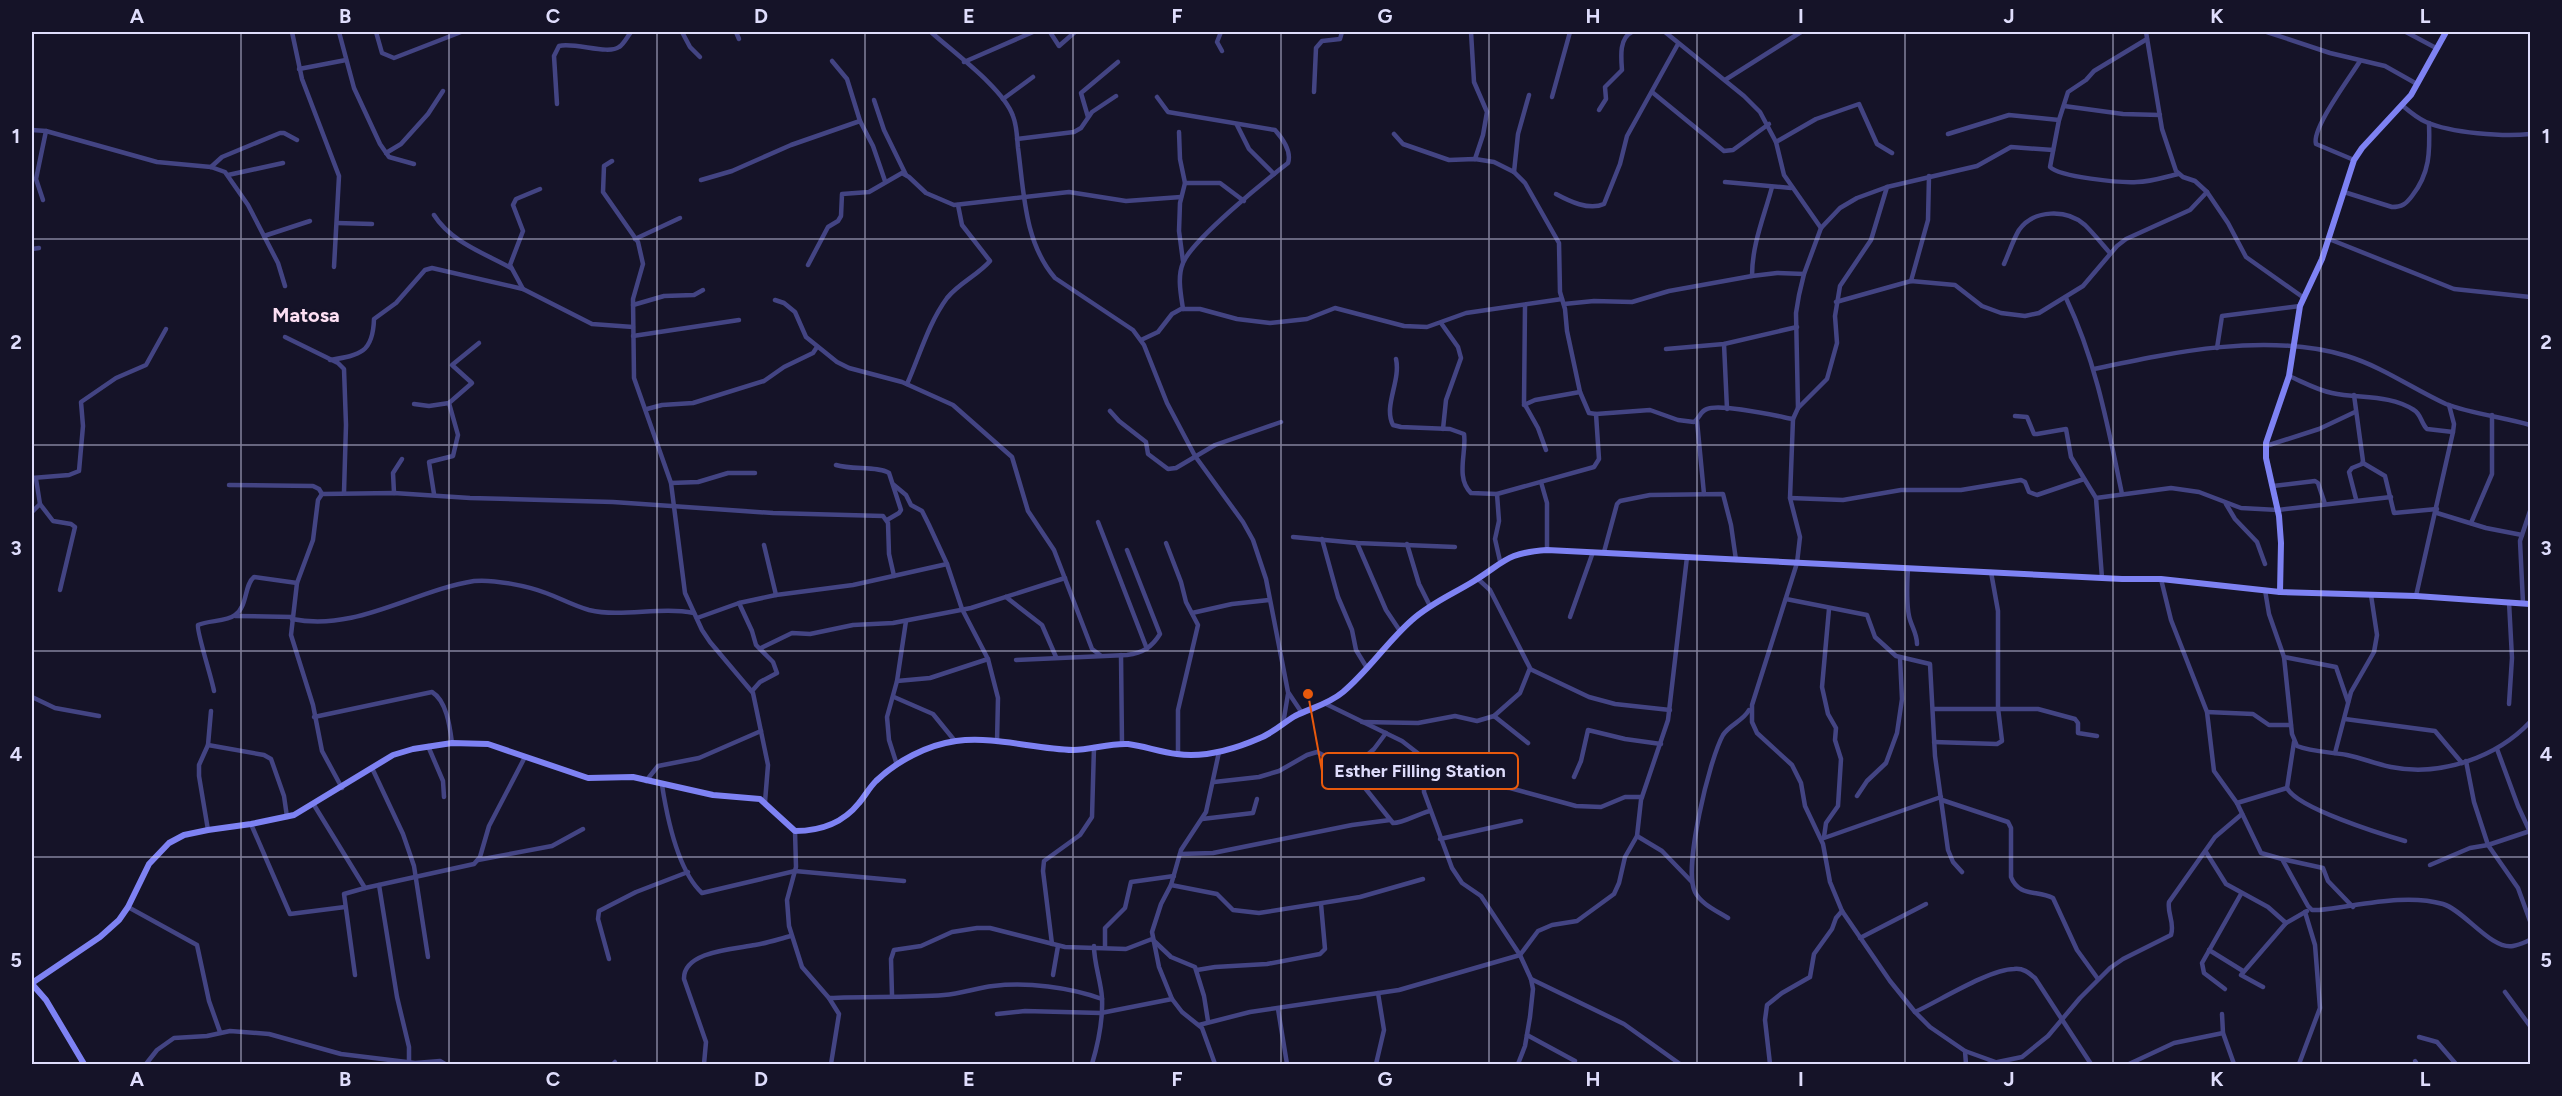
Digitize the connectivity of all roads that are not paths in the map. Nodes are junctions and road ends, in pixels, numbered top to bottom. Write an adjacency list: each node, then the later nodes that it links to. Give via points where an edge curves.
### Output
1 (292, 32): 34 (street)
2 (339, 32): 29 (street)
3 (376, 32): 4 (street, via 382,53 394,58)
4 (461, 32)
5 (630, 32): 47 (street, via 615,49 560,46 554,56)
6 (682, 32): 28 (street)
7 (736, 32): 23 (street)
8 (931, 32): 32 (street)
9 (1034, 32): 32 (street)
10 (1050, 32): 11 (street, via 1059,46)
11 (1075, 32)
12 (1221, 32): 27 (street, via 1216,42)
13 (1342, 32): 39 (street, via 1340,39 1324,40 1316,48)
14 (1471, 32): 70 (street, via 1474,82 1487,112)
15 (1570, 32): 44 (street)
16 (1632, 32): 50 (street, via 1624,40 1622,70 1605,87 1606,99)
17 (1665, 32): 25 (street)
18 (1801, 32): 36 (street)
19 (2146, 32): 24 (street)
20 (2266, 32): 31 (street)
21 (2406, 32): 26 (street)
22 (2446, 32): 26 (street)
23 (739, 39)
24 (2147, 39): 48 (street, via 2071,88); 51 (street)
25 (1678, 44): 36 (street); 40 (street)
26 (2436, 48): 37 (street)
27 (1222, 51)
28 (700, 57)
29 (346, 60): 34 (street); 68 (street, via 354,88)
30 (831, 61): 54 (street, via 847,79)
31 (2360, 61): 37 (street, via 2385,66); 71 (street, via 2315,138 2316,144)
32 (964, 62): 45 (street)
33 (1119, 62): 52 (street, via 1081,94)
34 (299, 69): 101 (street, via 339,176)
35 (1033, 77): 45 (street)
36 (1725, 80): 56 (street, via 1752,102)
37 (2418, 84): 49 (street)
38 (443, 91): 68 (street, via 401,144)
39 (1314, 92)
40 (1652, 92): 56 (street, via 1724,151 1732,150); 92 (street, via 1627,136 1604,204 1594,207)
41 (1529, 95): 76 (street, via 1518,134)
42 (1116, 96): 52 (street)
43 (1157, 97): 57 (street, via 1168,112)
44 (1551, 97)
45 (1004, 99): 64 (street, via 1013,115)
46 (874, 100): 79 (street)
47 (557, 104)
48 (2064, 106): 51 (street); 53 (street)
49 (2403, 106): 55 (street); 71 (street)
50 (1599, 110)
51 (2160, 115): 78 (street)
52 (1088, 117): 64 (street, via 1074,132)
53 (2059, 120): 62 (street, via 2008,115); 67 (street)
54 (860, 121): 82 (street); 83 (street)
55 (2429, 123): 63 (street, via 2486,133); 91 (street, via 2426,175 2406,203 2392,207)
56 (1768, 124): 66 (street)
57 (1237, 125): 77 (street, via 1249,149); 77 (street, via 1278,133 1290,160)
58 (32, 130): 59 (street)
59 (46, 131): 75 (street, via 157,162); 95 (street, via 36,179)
60 (1179, 132): 85 (street)
61 (1394, 134): 70 (street, via 1403,144 1449,160)
62 (1948, 134)
63 (2530, 134)
64 (1017, 139): 94 (street)
65 (297, 140): 75 (street, via 280,134 222,158)
66 (1776, 142): 69 (street, via 1816,119 1859,104 1877,144); 88 (street)
67 (2053, 150): 78 (street, via 2051,169 2068,174 2134,183); 81 (street, via 2011,147 1977,166)
68 (386, 153): 74 (street)
69 (1892, 153)
70 (1475, 159): 76 (street, via 1494,162)
71 (2354, 160): 91 (street)
72 (612, 161): 105 (street, via 603,166 603,191)
73 (283, 163): 80 (street)
74 (414, 164)
75 (211, 167): 80 (street)
76 (1514, 172): 125 (street, via 1525,183 1559,243)
77 (1274, 174): 96 (street)
78 (2178, 174): 90 (street, via 2195,181)
79 (906, 175): 83 (street); 97 (street, via 926,193)
80 (228, 176): 104 (street)
81 (1929, 176): 87 (street); 117 (street, via 1928,220)
82 (701, 180)
83 (885, 181): 112 (street, via 869,192 842,194 841,216 828,227)
84 (1725, 182): 86 (street)
85 (1185, 183): 93 (street); 96 (street, via 1220,183)
86 (1772, 187): 88 (street); 116 (street, via 1758,230)
87 (1887, 187): 103 (street, via 1840,208); 126 (street, via 1871,240 1840,286)
88 (1791, 188): 103 (street)
89 (540, 189): 114 (street, via 513,205 523,231)
90 (2207, 192): 109 (street, via 2190,210 2126,239); 123 (street, via 2246,257)
91 (2344, 192): 106 (street)
92 (1556, 194)
93 (1181, 197): 94 (street, via 1126,201 1074,192); 110 (street, via 1179,231)
94 (1023, 198): 97 (street); 138 (street, via 1036,248 1054,278 1133,330)
95 (43, 200)
96 (1244, 201): 110 (street)
97 (958, 205): 149 (street, via 962,225 990,261 947,299 929,326)
98 (434, 215): 114 (street, via 454,237)
99 (680, 218): 105 (street)
100 (310, 221): 104 (street)
101 (337, 223): 102 (street); 113 (street)
102 (372, 224)
103 (1821, 228): 115 (street)
104 (264, 236): 118 (street)
105 (636, 239): 127 (street, via 643,264)
106 (2329, 239): 121 (street, via 2454,289); 123 (street)
107 (39, 248): 108 (street)
108 (32, 249)
109 (2110, 253): 111 (street, via 2075,218 2047,214 2024,224); 122 (street, via 2083,286)
110 (1183, 261): 130 (street)
111 (2004, 264)
112 (808, 265)
113 (334, 267)
114 (511, 268): 119 (street)
115 (1804, 274): 116 (street); 134 (street)
116 (1752, 276): 125 (street, via 1632,302)
117 (1911, 281): 122 (street, via 1955,285 1992,310 2016,315 2039,313); 126 (street)
118 (285, 286)
119 (523, 289): 133 (street, via 589,323); 146 (street, via 442,268 428,268 396,303 374,319 366,350)
120 (703, 290): 127 (street, via 694,295 664,296)
121 (2530, 297)
122 (2066, 298): 147 (street)
123 (2304, 298): 129 (street)
124 (774, 300): 142 (street, via 795,312 805,336)
125 (1563, 302): 128 (street); 150 (street)
126 (1836, 302): 156 (street, via 1837,343 1826,382)
127 (633, 304): 133 (street)
128 (1525, 306): 132 (street, via 1466,312); 154 (street)
129 (2300, 306): 141 (street); 143 (street, via 2222,316)
130 (1183, 309): 132 (street, via 1270,323 1311,318 1335,308 1408,327); 138 (street, via 1172,314 1158,332)
131 (739, 320): 136 (street)
132 (1441, 323): 168 (street, via 1461,358 1446,400)
133 (633, 327): 136 (street)
134 (1797, 327): 140 (street); 156 (street)
135 (166, 329): 177 (street, via 146,365 116,378 81,402 84,426 79,471)
136 (633, 336): 157 (street, via 633,375)
137 (285, 337): 146 (street)
138 (1141, 340): 172 (street, via 1167,403)
139 (479, 343): 152 (street, via 452,365 472,383)
140 (1724, 344): 144 (street); 158 (street)
141 (2294, 346): 143 (street); 148 (street); 155 (street, via 2347,356)
142 (817, 347): 149 (street, via 842,366); 157 (street, via 764,381 693,404)
143 (2217, 348): 147 (street)
144 (1666, 349)
145 (1396, 359): 168 (street, via 1397,379 1389,413 1393,425)
146 (330, 360): 184 (street, via 344,372)
147 (2094, 369): 190 (street)
148 (2289, 376): 151 (street, via 2334,394); 170 (street)
149 (907, 384): 227 (street, via 953,405 1012,457 1028,511 1048,540)
150 (1580, 392): 154 (street); 161 (street, via 1587,411)
151 (2354, 395): 160 (street); 169 (street, via 2401,404 2418,414 2427,429)
152 (448, 403): 153 (street); 187 (street, via 458,435 453,456 429,462)
153 (414, 405)
154 (1524, 405): 171 (street)
155 (2449, 405): 162 (street); 169 (street)
156 (1798, 408): 164 (street)
157 (647, 409): 180 (street)
158 (1727, 409): 164 (street); 165 (street, via 1709,408)
159 (1110, 411): 172 (street, via 1146,442 1148,454 1164,468 1176,468)
160 (2355, 412): 170 (street, via 2319,429); 174 (street)
161 (1596, 414): 165 (street, via 1650,410 1678,420); 179 (street, via 1596,465)
162 (2492, 415): 167 (street); 205 (street, via 2492,474)
163 (2015, 416): 178 (street, via 2027,417 2034,434 2066,429 2071,457)
164 (1793, 419): 192 (street)
165 (1697, 421): 189 (street)
166 (1281, 422): 172 (street)
167 (2530, 424)
168 (1443, 429): 188 (street, via 1465,435 1462,460 1468,491)
169 (2453, 432): 200 (street)
170 (2266, 446): 183 (street)
171 (1545, 450)
172 (1195, 456): 240 (street, via 1248,530)
173 (402, 459): 185 (street, via 393,473)
174 (2363, 463): 191 (street, via 2385,476); 194 (street, via 2349,472)
175 (836, 465): 182 (street, via 887,471)
176 (755, 473): 180 (street, via 728,472 698,482)
177 (34, 478): 195 (street)
178 (2084, 479): 192 (street, via 2037,495 2029,492 2021,480 1961,490 1901,489 1844,500); 193 (street)
179 (1541, 482): 188 (street); 215 (street, via 1547,503)
180 (671, 483): 198 (street)
181 (229, 485): 186 (street, via 313,486)
182 (894, 485): 203 (street, via 901,511); 222 (street, via 907,495 911,505 922,511)
183 (2273, 486): 197 (street, via 2315,481); 199 (street)
184 (344, 492): 185 (street); 186 (street)
185 (394, 493): 187 (street)
186 (322, 494): 231 (street, via 313,540)
187 (434, 494): 198 (street)
188 (1497, 494): 220 (street, via 1499,521 1495,539)
189 (1704, 494): 217 (street, via 1650,495 1620,501); 219 (street, via 1724,495)
190 (2122, 494): 193 (street); 196 (street, via 2171,488 2199,492)
191 (2391, 497): 194 (street); 200 (street, via 2396,513)
192 (1790, 498): 221 (street, via 1800,537)
193 (2096, 498): 228 (street)
194 (2356, 499): 197 (street)
195 (40, 504): 202 (street); 232 (street, via 54,521 75,527)
196 (2226, 504): 199 (street); 223 (street, via 2257,542)
197 (2325, 504): 199 (street)
198 (675, 506): 203 (street, via 867,514 885,516); 247 (street, via 682,579)
199 (2278, 510): 234 (street)
200 (2437, 511): 205 (street); 237 (street)
201 (2530, 511): 206 (street)
202 (32, 512)
203 (887, 520): 226 (street)
204 (1098, 522): 257 (street)
205 (2471, 523): 206 (street)
206 (2522, 535): 243 (street, via 2520,563)
207 (1293, 537): 208 (street)
208 (1322, 539): 210 (street); 265 (street, via 1356,650)
209 (1166, 543): 248 (street)
210 (1358, 543): 212 (street); 254 (street, via 1386,610)
211 (764, 544): 235 (street)
212 (1407, 544): 213 (street); 244 (street)
213 (1455, 547)
214 (1127, 550): 257 (street, via 1160,634)
215 (1547, 550): 216 (street); 220 (street, via 1521,552)
216 (1593, 552): 217 (street); 250 (street)
217 (1604, 552): 218 (street)
218 (1687, 557): 219 (street); 279 (street)
219 (1736, 560): 221 (street)
220 (1500, 561): 229 (street)
221 (1797, 563): 224 (street); 239 (street)
222 (947, 564): 226 (street); 245 (street)
223 (2265, 564)
224 (1908, 568): 225 (street); 255 (street, via 1907,606)
225 (1991, 572): 228 (street); 277 (street, via 1998,611)
226 (894, 576): 235 (street)
227 (1065, 578): 238 (street); 258 (street, via 1092,649)
228 (2102, 578): 230 (street)
229 (1478, 579): 244 (street); 266 (street, via 1490,591)
230 (2161, 579): 233 (street); 281 (street, via 2171,620)
231 (297, 583): 249 (street, via 252,578 246,600); 251 (street)
232 (60, 590)
233 (2265, 590): 234 (street); 261 (street)
234 (2280, 592): 236 (street)
235 (776, 595): 242 (street)
236 (2371, 595): 237 (street); 273 (street, via 2377,635 2374,652)
237 (2416, 596): 241 (street)
238 (1006, 597): 245 (street); 260 (street, via 1042,625)
239 (1786, 599): 246 (street); 276 (street)
240 (1269, 600): 248 (street); 270 (street)
241 (2509, 602): 243 (street); 275 (street)
242 (739, 603): 252 (street); 256 (street, via 756,645)
243 (2527, 604)
244 (1430, 606): 254 (street)
245 (962, 609): 253 (street); 263 (street)
246 (1829, 609): 262 (street, via 1868,616 1875,637); 341 (street, via 1822,694 1836,728 1841,759 1839,804 1826,823)
247 (694, 613): 251 (street, via 617,614 590,610 546,592 483,581 353,619); 252 (street)
248 (1192, 613): 308 (street, via 1197,631 1178,710)
249 (234, 616): 251 (street); 268 (street, via 196,627)
250 (1570, 617)
251 (292, 618): 284 (street, via 292,642)
252 (697, 618): 269 (street, via 710,642)
253 (906, 621): 256 (street, via 792,633); 267 (street)
254 (1400, 631): 265 (street)
255 (1917, 644)
256 (761, 648): 269 (street, via 777,674)
257 (1147, 650): 259 (street)
258 (1100, 655): 259 (street); 260 (street)
259 (1121, 655): 300 (street)
260 (1056, 657): 264 (street)
261 (2284, 657): 273 (street, via 2336,667); 290 (street)
262 (1900, 658): 278 (street, via 1930,664); 321 (street, via 1902,699 1897,733 1886,763)
263 (988, 659): 267 (street, via 930,678); 295 (street, via 998,698)
264 (1016, 660)
265 (1367, 669): 274 (street)
266 (1530, 669): 279 (street, via 1589,697); 285 (street, via 1520,693)
267 (897, 681): 272 (street)
268 (214, 691)
269 (752, 691): 291 (street)
270 (1288, 693): 282 (street); 289 (street)
271 (32, 697): 283 (street, via 55,708)
272 (894, 697): 294 (street, via 933,714); 311 (street, via 886,720)
273 (2348, 703): 286 (street)
274 (1326, 704): 282 (street); 287 (street)
275 (2509, 704)
276 (1752, 705): 341 (street, via 1756,731 1792,765 1802,785 1805,806); 357 (street, via 1742,720 1724,733 1714,757 1701,799)
277 (1998, 708): 278 (street); 293 (street, via 2050,711 2077,721 2080,734); 297 (street, via 2000,743)
278 (1933, 709): 297 (street)
279 (1670, 710): 301 (street)
280 (211, 711): 302 (street)
281 (2207, 712): 290 (street, via 2253,714 2269,725); 327 (street, via 2214,771)
282 (1302, 713): 289 (street)
283 (99, 716)
284 (314, 717): 299 (street, via 432,692 448,720); 319 (street, via 324,755)
285 (1494, 717): 287 (street, via 1477,721 1455,716 1418,723); 296 (street)
286 (2345, 719): 307 (street); 310 (street, via 2435,731)
287 (1362, 722): 292 (street)
288 (2530, 722): 305 (street)
289 (1283, 724): 306 (street, via 1263,737)
290 (2291, 725): 298 (street)
291 (761, 730): 315 (street, via 699,758 658,766); 326 (street, via 768,765)
292 (1386, 734): 313 (street); 329 (street, via 1414,748 1424,758 1423,790)
293 (2097, 736)
294 (955, 741): 295 (street); 311 (street, via 934,746)
295 (997, 742): 304 (street, via 1077,750)
296 (1528, 742)
297 (1934, 742): 325 (street)
298 (2294, 742): 307 (street, via 2301,747); 320 (street)
299 (452, 743): 303 (street); 309 (street, via 495,745)
300 (1122, 744): 304 (street); 308 (street)
301 (1661, 744): 314 (street, via 1588,730); 323 (street)
302 (208, 745): 331 (street, via 271,759); 337 (street, via 199,765 199,776)
303 (428, 746): 312 (street, via 399,753); 322 (street, via 443,781)
304 (1094, 747): 377 (street, via 1092,817 1080,835 1044,861)
305 (2498, 749): 310 (street); 339 (street)
306 (1219, 752): 308 (street); 316 (street)
307 (2335, 753): 310 (street, via 2392,767 2424,768)
308 (1178, 754)
309 (525, 757): 315 (street, via 588,778 633,777); 348 (street, via 489,826)
310 (2464, 762): 344 (street)
311 (897, 765): 338 (street, via 876,781 841,821)
312 (372, 768): 319 (street); 354 (street, via 406,842)
313 (1349, 771): 316 (street, via 1314,752 1279,771); 333 (street)
314 (1574, 777)
315 (646, 781): 317 (street)
316 (1214, 782): 332 (street)
317 (662, 785): 326 (street); 351 (street, via 670,827)
318 (1496, 787): 323 (street, via 1576,806 1601,807 1625,797)
319 (342, 788): 328 (street)
320 (2287, 788): 327 (street); 343 (street, via 2295,798 2354,825)
321 (1857, 796)
322 (444, 797)
323 (1642, 797): 340 (street)
324 (1257, 799): 332 (street, via 1253,813)
325 (1941, 799): 341 (street); 352 (street, via 1950,857); 389 (street, via 2008,822 2014,884 2029,893 2053,898 2077,950)
326 (765, 802): 338 (street)
327 (2236, 803): 330 (street)
328 (314, 805): 331 (street); 360 (street)
329 (1430, 811): 333 (street, via 1402,823); 342 (street)
330 (2242, 814): 345 (street, via 2222,830); 347 (street, via 2261,853)
331 (287, 817): 335 (street)
332 (1202, 819): 346 (street)
333 (1390, 820): 346 (street, via 1213,853)
334 (1521, 821): 342 (street)
335 (251, 824): 337 (street); 365 (street, via 290,914)
336 (583, 829): 348 (street, via 552,846)
337 (208, 830): 364 (street, via 184,835 161,849 144,872)
338 (795, 831): 350 (street)
339 (2530, 832): 344 (street)
340 (1637, 836): 357 (street, via 1662,851); 381 (street, via 1625,857 1614,894 1576,921 1538,931)
341 (1823, 838): 368 (street, via 1830,882)
342 (1440, 839): 381 (street, via 1457,877 1481,896)
343 (2405, 841)
344 (2488, 845): 349 (street, via 2470,848); 371 (street, via 2518,888)
345 (2206, 852): 361 (street, via 2226,884); 389 (street, via 2169,902 2174,926 2171,934 2124,959)
346 (1180, 854): 353 (street)
347 (2282, 859): 366 (street, via 2323,868 2328,880); 367 (street)
348 (478, 860): 354 (street, via 472,865)
349 (2430, 865)
350 (795, 871): 351 (street, via 704,894); 356 (street); 373 (street, via 787,900)
351 (688, 872): 383 (street, via 599,910)
352 (1962, 872)
353 (1174, 876): 359 (street); 379 (street, via 1131,882 1125,908 1105,928)
354 (415, 877): 358 (street); 382 (street)
355 (1423, 879): 362 (street)
356 (904, 881)
357 (1692, 883): 370 (street, via 1702,900)
358 (379, 885): 360 (street); 414 (street)
359 (1171, 885): 362 (street, via 1217,894 1241,912 1273,912); 375 (street, via 1154,920)
360 (365, 888): 365 (street, via 344,894)
361 (2241, 894): 372 (street, via 2268,907); 380 (street)
362 (1321, 904): 384 (street, via 1324,949 1320,954 1267,964)
363 (1926, 904): 374 (street)
364 (128, 907): 390 (street, via 100,937); 408 (street, via 198,947)
365 (345, 907): 386 (street)
366 (2353, 907): 367 (street); 376 (street, via 2436,902 2457,910 2480,931 2505,945)
367 (2312, 910): 369 (street)
368 (1842, 911): 374 (street); 427 (street, via 1814,954 1810,977 1767,1005)
369 (2305, 912): 372 (street); 433 (street, via 2315,945 2320,1008)
370 (1728, 918)
371 (2530, 921)
372 (2286, 922): 385 (street)
373 (791, 936): 396 (street, via 802,967); 420 (street, via 713,953 686,969 684,979 706,1042)
374 (1860, 938): 400 (street)
375 (1152, 939): 379 (street, via 1128,948); 384 (street, via 1171,957); 398 (street)
376 (2530, 940)
377 (1055, 945): 378 (street); 387 (street); 395 (street, via 986,928 952,932 928,944 893,951)
378 (1094, 946): 379 (street); 397 (street)
379 (1105, 947)
380 (2209, 950): 385 (street); 392 (street, via 2202,963 2204,973)
381 (1520, 955): 388 (street); 394 (street, via 1411,988)
382 (429, 957)
383 (609, 959)
384 (1197, 970): 405 (street)
385 (2243, 971): 391 (street, via 2242,977)
386 (355, 975)
387 (1053, 975)
388 (1531, 979): 410 (street); 426 (street, via 1624,1024)
389 (2098, 979): 404 (street)
390 (32, 983): 417 (street)
391 (2263, 987)
392 (2225, 989)
393 (2505, 992): 407 (street)
394 (1378, 993): 399 (street); 424 (street, via 1384,1030)
395 (892, 995): 396 (street); 397 (street, via 953,994 1015,985 1064,989)
396 (829, 998): 415 (street, via 839,1017)
397 (1102, 999): 401 (street)
398 (1173, 999): 401 (street); 406 (street)
399 (1278, 1009): 405 (street); 423 (street)
400 (1915, 1012): 404 (street, via 2011,968 2027,971 2035,978); 412 (street)
401 (1101, 1013): 402 (street); 421 (street)
402 (997, 1014)
403 (2222, 1014): 409 (street)
404 (2062, 1018): 416 (street, via 2048,1036 2022,1057); 430 (street)
405 (1208, 1021): 406 (street)
406 (1199, 1025): 422 (street)
407 (2530, 1026)
408 (220, 1032): 414 (street, via 269,1034 341,1054); 418 (street, via 174,1038 157,1050)
409 (2223, 1033): 431 (street, via 2174,1043); 432 (street)
410 (1527, 1035): 413 (street); 425 (street)
411 (2419, 1037): 434 (street, via 2437,1042)
412 (1965, 1051): 416 (street); 428 (street)
413 (1575, 1061)
414 (409, 1062): 419 (street)
415 (831, 1064)
416 (1990, 1064): 429 (street)
417 (84, 1065)
418 (146, 1065)
419 (445, 1065)
420 (704, 1065)
421 (1092, 1065)
422 (1215, 1065)
423 (1287, 1065)
424 (1376, 1065)
425 (1518, 1065)
426 (1680, 1065)
427 (1770, 1065)
428 (1966, 1065)
429 (2001, 1065)
430 (2091, 1065)
431 (2129, 1065)
432 (2235, 1065)
433 (2299, 1065)
434 (2456, 1065)

